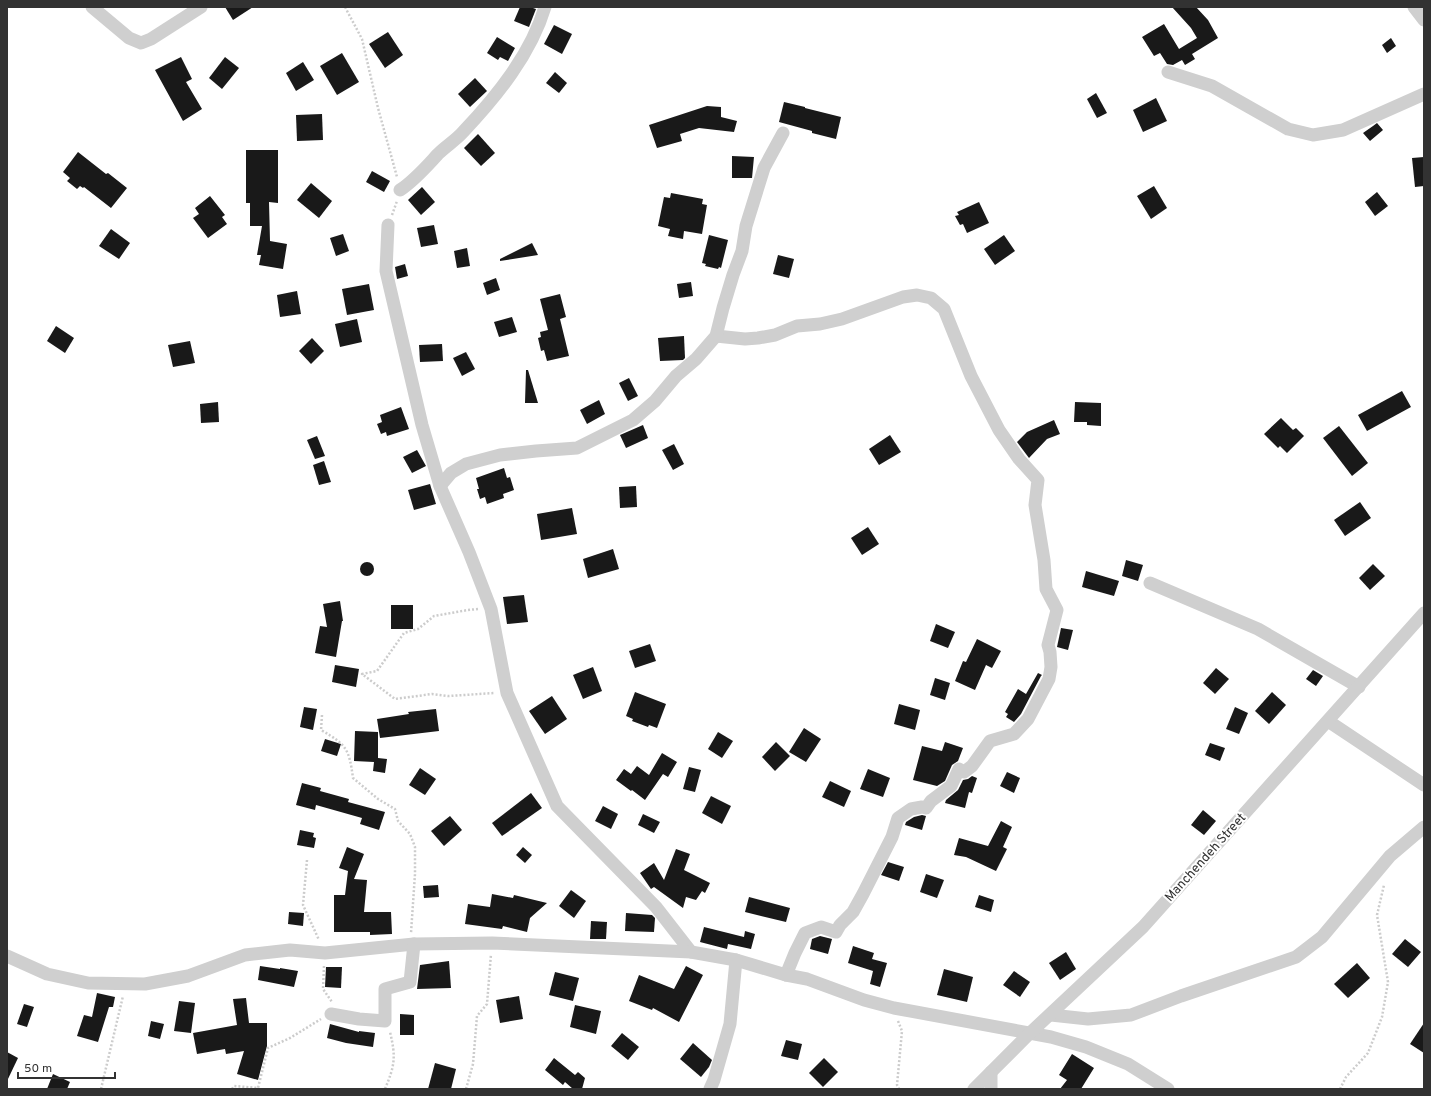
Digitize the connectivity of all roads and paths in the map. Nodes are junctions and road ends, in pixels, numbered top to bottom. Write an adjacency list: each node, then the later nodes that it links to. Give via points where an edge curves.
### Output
1 (92, 7): 2 (street, via 129,38 141,43)
2 (201, 7)
3 (345, 7): 10 (path, via 362,39)
4 (545, 7): 10 (street, via 539,26 516,67 488,103 463,132 413,181)
5 (1414, 7): 6 (street)
6 (1424, 20)
7 (1168, 72): 8 (street, via 1212,86 1288,129 1313,135 1343,130)
8 (1424, 94)
9 (783, 133): 12 (street, via 764,168)
10 (400, 190): 11 (path)
11 (388, 225): 13 (street, via 386,271 422,425)
12 (716, 336): 13 (street, via 655,401 633,420 577,448 500,455 466,464 451,473); 31 (street, via 745,339 775,335 797,326 842,319 903,297 917,295 931,298 944,309 971,376 999,430 1019,459 1038,480 1035,506 1046,589 1057,610 1048,645 1051,667 1049,679 1028,719 1014,734 990,741 972,766 964,772 959,770 951,786 930,801 926,808 910,809 898,818 892,837 853,912 836,932 821,927 805,933)
13 (440, 486): 15 (street)
14 (1150, 583): 17 (street, via 1258,629)
15 (491, 609): 18 (street); 18 (path, via 434,616 418,629 404,633 377,671 362,674 395,699 432,694 448,696)
16 (1424, 613): 17 (street, Manchendeh Street)
17 (1359, 687): 20 (street, Manchendeh Street)
18 (508, 693): 27 (street, via 557,806 656,907)
19 (322, 715): 26 (path, via 321,730 345,746 353,778 378,799 395,809 398,822 410,834 415,847 411,923)
20 (1328, 721): 21 (street); 35 (street, Manchendeh Street, via 1143,927)
21 (1424, 785)
22 (1424, 827): 35 (street, via 1390,856 1322,938 1296,957 1131,1016 1088,1019)
23 (307, 860): 28 (path, via 303,906)
24 (1385, 878): 48 (path, via 1377,915 1388,982 1382,1017 1368,1053 1346,1077)
25 (492, 943): 26 (street); 27 (street); 42 (path, via 487,1004 477,1016 473,1064)
26 (414, 944): 28 (street); 36 (street, via 410,982 385,989)
27 (691, 952): 30 (street)
28 (324, 953): 32 (street, via 290,950 245,955 188,976 145,984); 34 (path, via 323,989 336,1009)
29 (7, 956): 32 (street, via 47,974 88,983)
30 (736, 960): 31 (street); 43 (street, via 730,1024)
31 (786, 975): 33 (street, via 807,979)
32 (126, 983): 39 (path)
33 (894, 1008): 37 (street); 44 (path, via 902,1031 897,1085)
34 (331, 1014): 36 (street); 40 (path, via 268,1048 258,1088 234,1086)
35 (1051, 1015): 37 (street, Manchendeh Street)
36 (385, 1021): 41 (path, via 394,1050 392,1072)
37 (1030, 1033): 38 (street, Manchendeh Street); 47 (street, via 1086,1047 1128,1064)
38 (991, 1072): 45 (street, Manchendeh Street); 46 (street)
39 (101, 1089)
40 (232, 1089)
41 (385, 1089)
42 (466, 1089)
43 (710, 1089)
44 (899, 1089)
45 (974, 1089)
46 (991, 1089)
47 (1168, 1089)
48 (1340, 1089)

